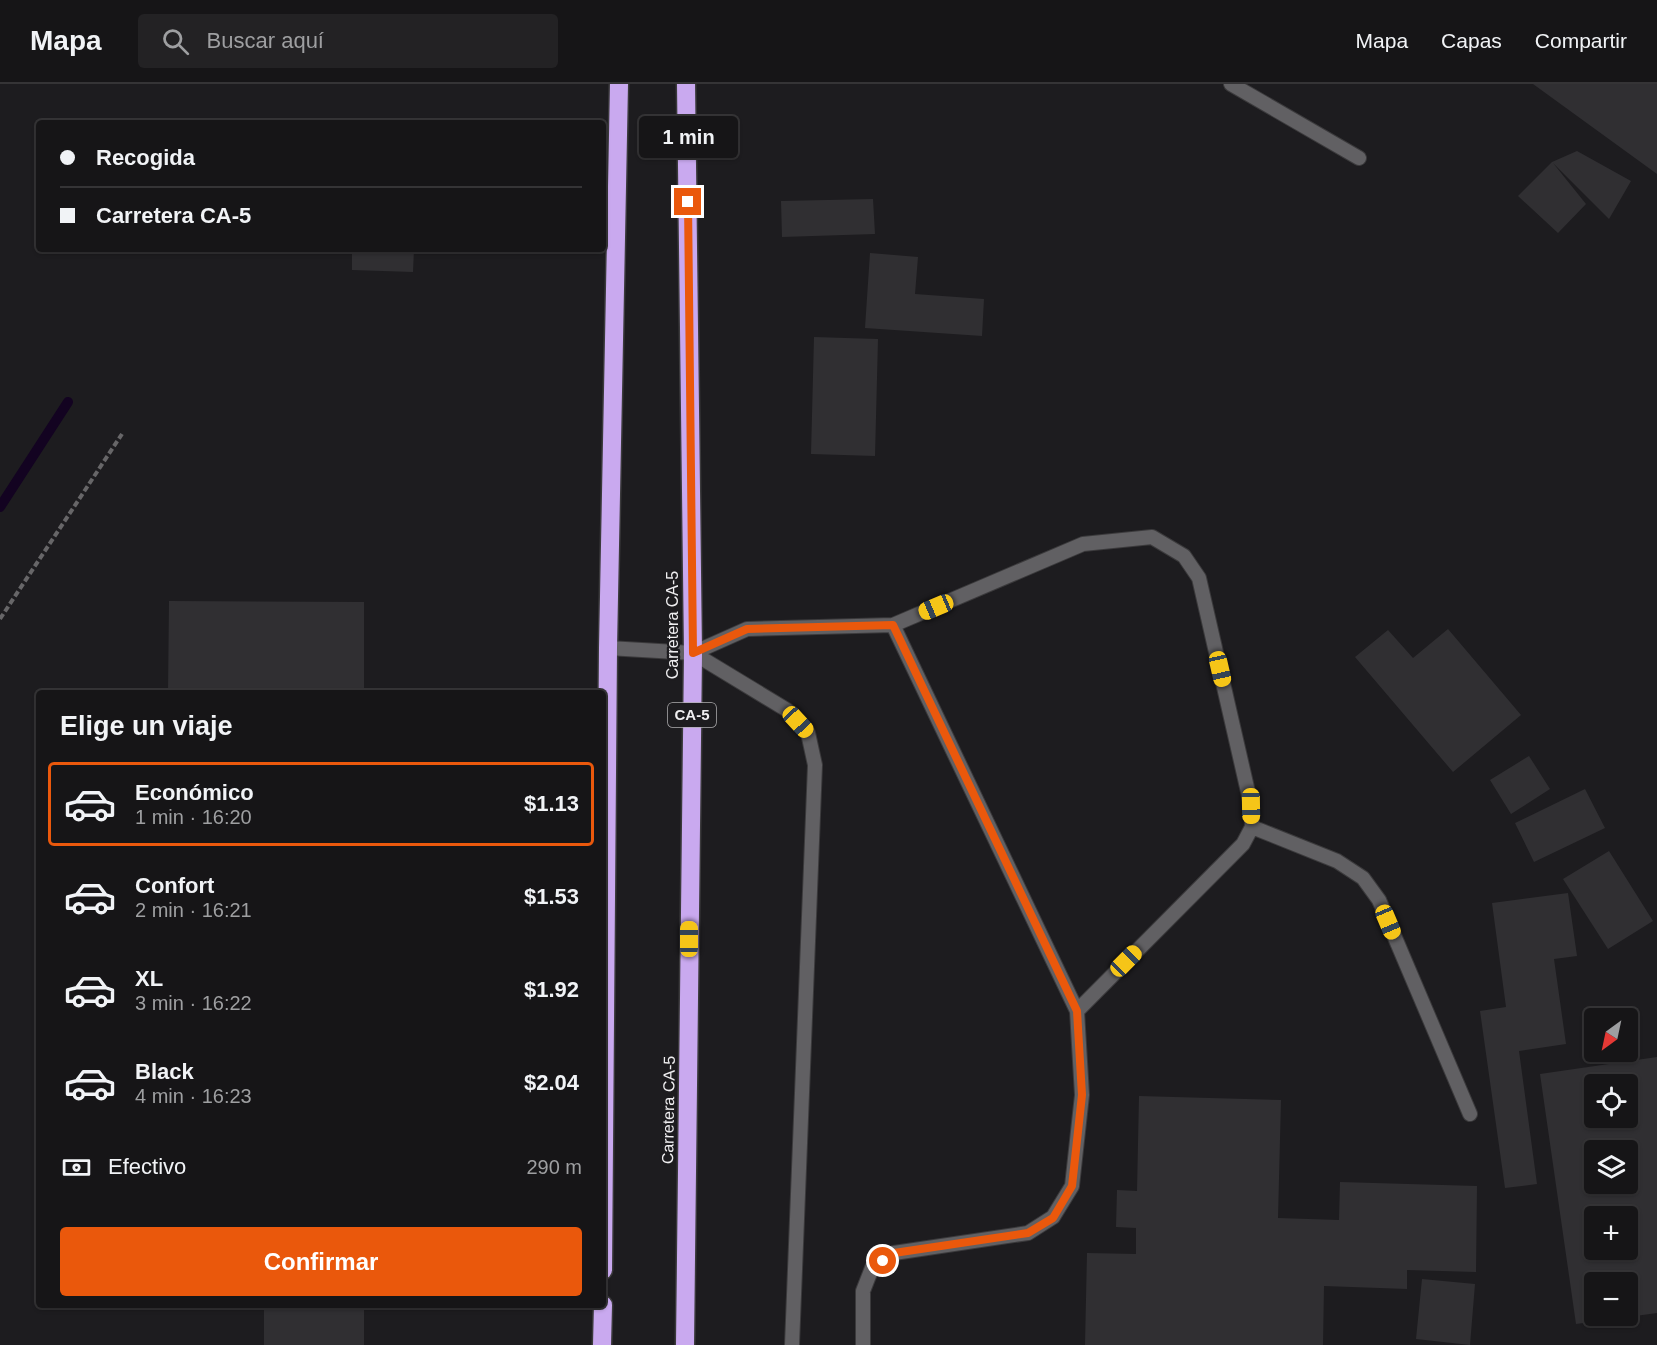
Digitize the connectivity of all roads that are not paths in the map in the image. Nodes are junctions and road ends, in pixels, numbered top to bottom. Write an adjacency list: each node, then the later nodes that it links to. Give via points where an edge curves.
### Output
1 (619, 84): 6 (highway)
2 (686, 84): 7 (highway, Carretera CA-5 / CA-5)
3 (1231, 84): 4 (lane)
4 (1359, 158)
5 (893, 625): 7 (lane, via 747,629); 8 (lane, via 1083,544 1152,537 1184,556 1199,578 1251,806); 10 (lane)
6 (608, 648): 7 (lane); 9 (highway)
7 (693, 653): 14 (highway, Carretera CA-5 / CA-5); 15 (lane, via 787,711 808,733 815,765)
8 (1251, 827): 10 (lane, via 1243,844); 11 (lane, via 1337,861 1363,878 1379,900)
9 (606, 897)
10 (1077, 1011): 16 (lane, via 1082,1095 1072,1186 1053,1218 1028,1233 894,1253 872,1268 862,1291)
11 (1470, 1114)
12 (603, 1308): 13 (highway)
13 (602, 1345)
14 (685, 1345)
15 (792, 1345)
16 (863, 1345)

